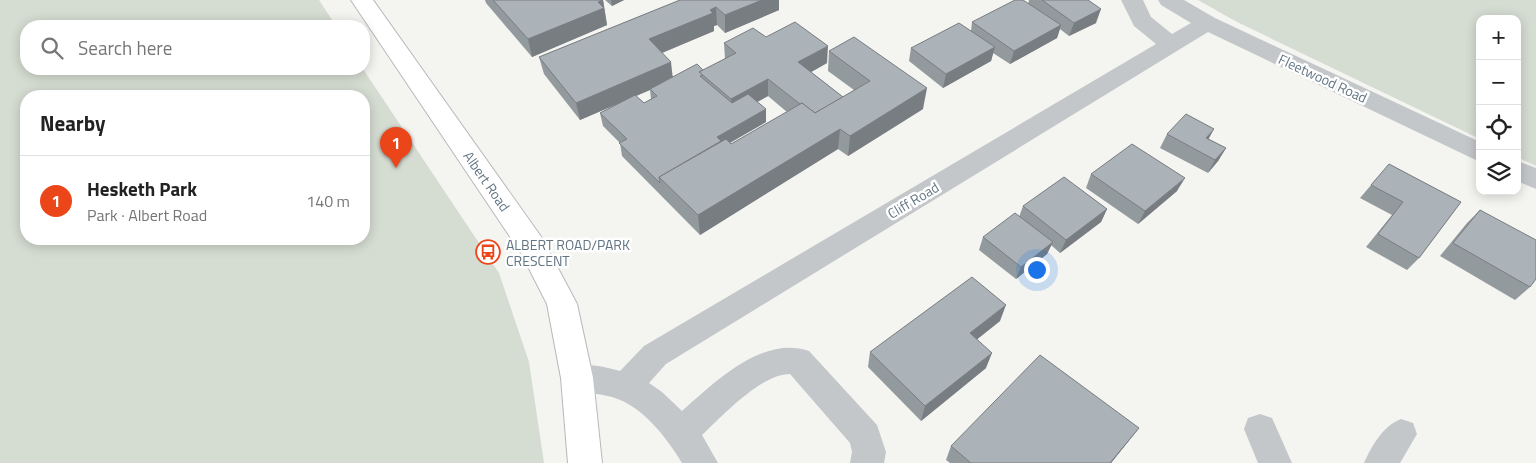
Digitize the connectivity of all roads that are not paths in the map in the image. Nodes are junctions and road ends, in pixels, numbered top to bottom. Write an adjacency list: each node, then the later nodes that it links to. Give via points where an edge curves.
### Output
1 (362, 0): 9 (highway, Albert Road, via 537,254 562,304)
2 (1132, 0): 5 (street, via 1142,22)
3 (1169, 0): 4 (street, Fleetwood Road)
4 (1207, 23): 5 (street, Cliff Road); 6 (street, Fleetwood Road)
5 (1171, 44): 10 (street, Cliff Road, via 655,355)
6 (1476, 151)
7 (1521, 172): 8 (street)
8 (1536, 180)
9 (576, 378): 10 (street, via 601,379); 14 (highway, Albert Road)
10 (627, 386): 12 (street, via 655,406)
11 (1260, 429): 17 (street)
12 (682, 432): 15 (street); 16 (street, via 715,402 761,369 779,362 798,361 865,436 869,452)
13 (1401, 434): 18 (street)
14 (586, 463)
15 (701, 463)
16 (867, 463)
17 (1275, 463)
18 (1382, 463)

